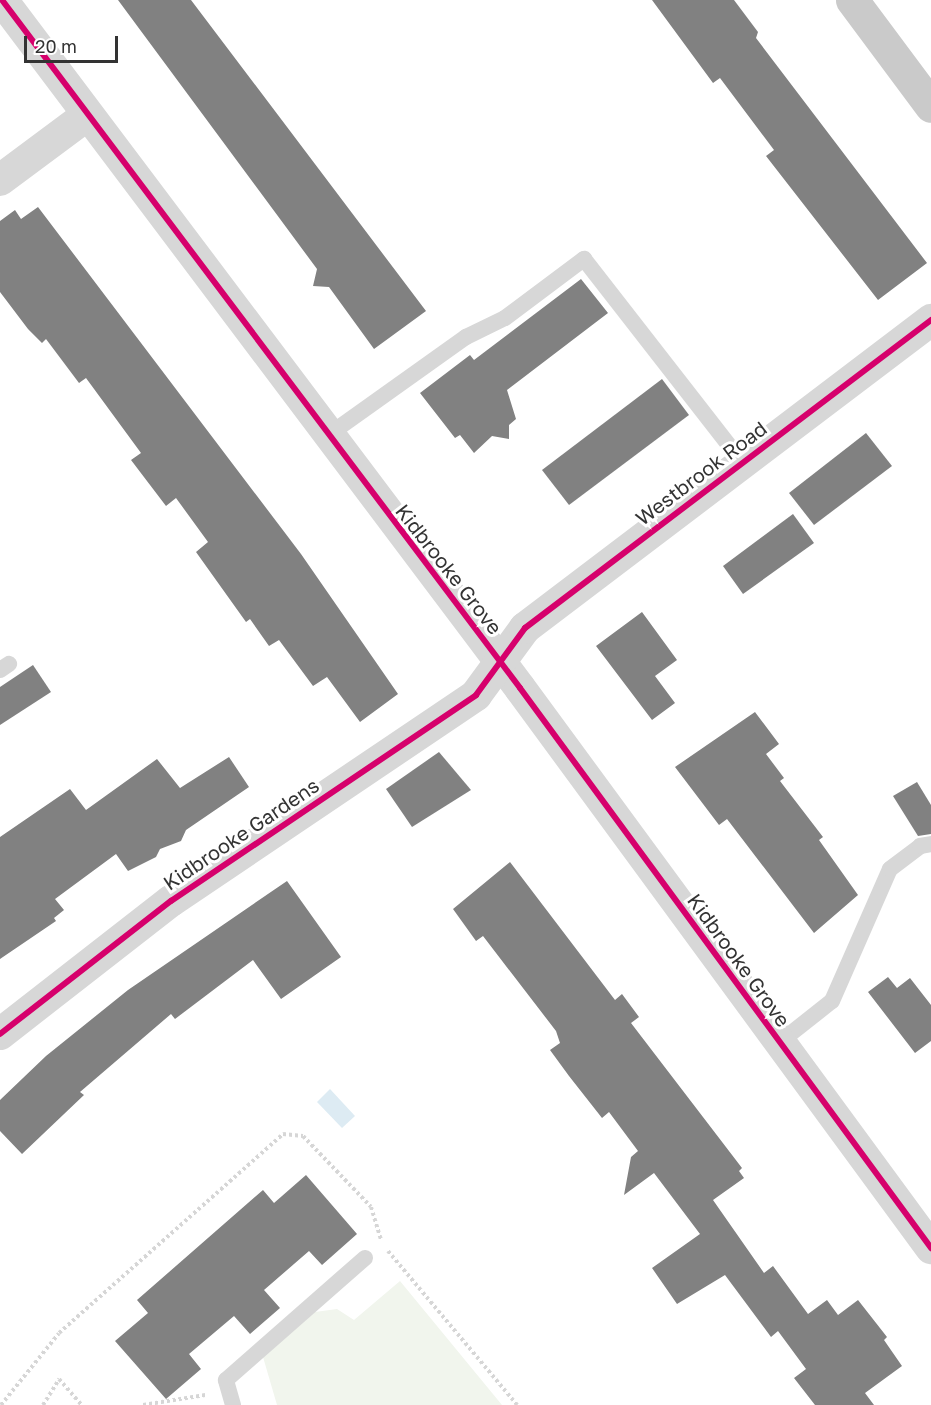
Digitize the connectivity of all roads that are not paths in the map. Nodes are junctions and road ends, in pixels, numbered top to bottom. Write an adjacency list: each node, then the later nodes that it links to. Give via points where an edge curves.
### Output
1 (2, 0): 4 (street, Kidbrooke Grove)
2 (852, 0): 3 (main road)
3 (931, 106)
4 (86, 116): 5 (street); 7 (street, Kidbrooke Grove)
5 (0, 180)
6 (931, 320): 8 (street, Westbrook Road)
7 (327, 436): 8 (lane, via 466,337 505,318 584,258); 9 (street, Kidbrooke Grove)
8 (743, 463): 9 (street, Westbrook Road, via 525,628)
9 (501, 664): 11 (street, Kidbrooke Gardens, via 476,695 171,901); 12 (street, Kidbrooke Grove)
10 (931, 844): 12 (lane, via 920,846 890,869 832,1001)
11 (0, 1034)
12 (780, 1042): 13 (street, Kidbrooke Grove)
13 (931, 1248)
14 (365, 1258): 15 (lane, via 226,1380)
15 (231, 1397)

